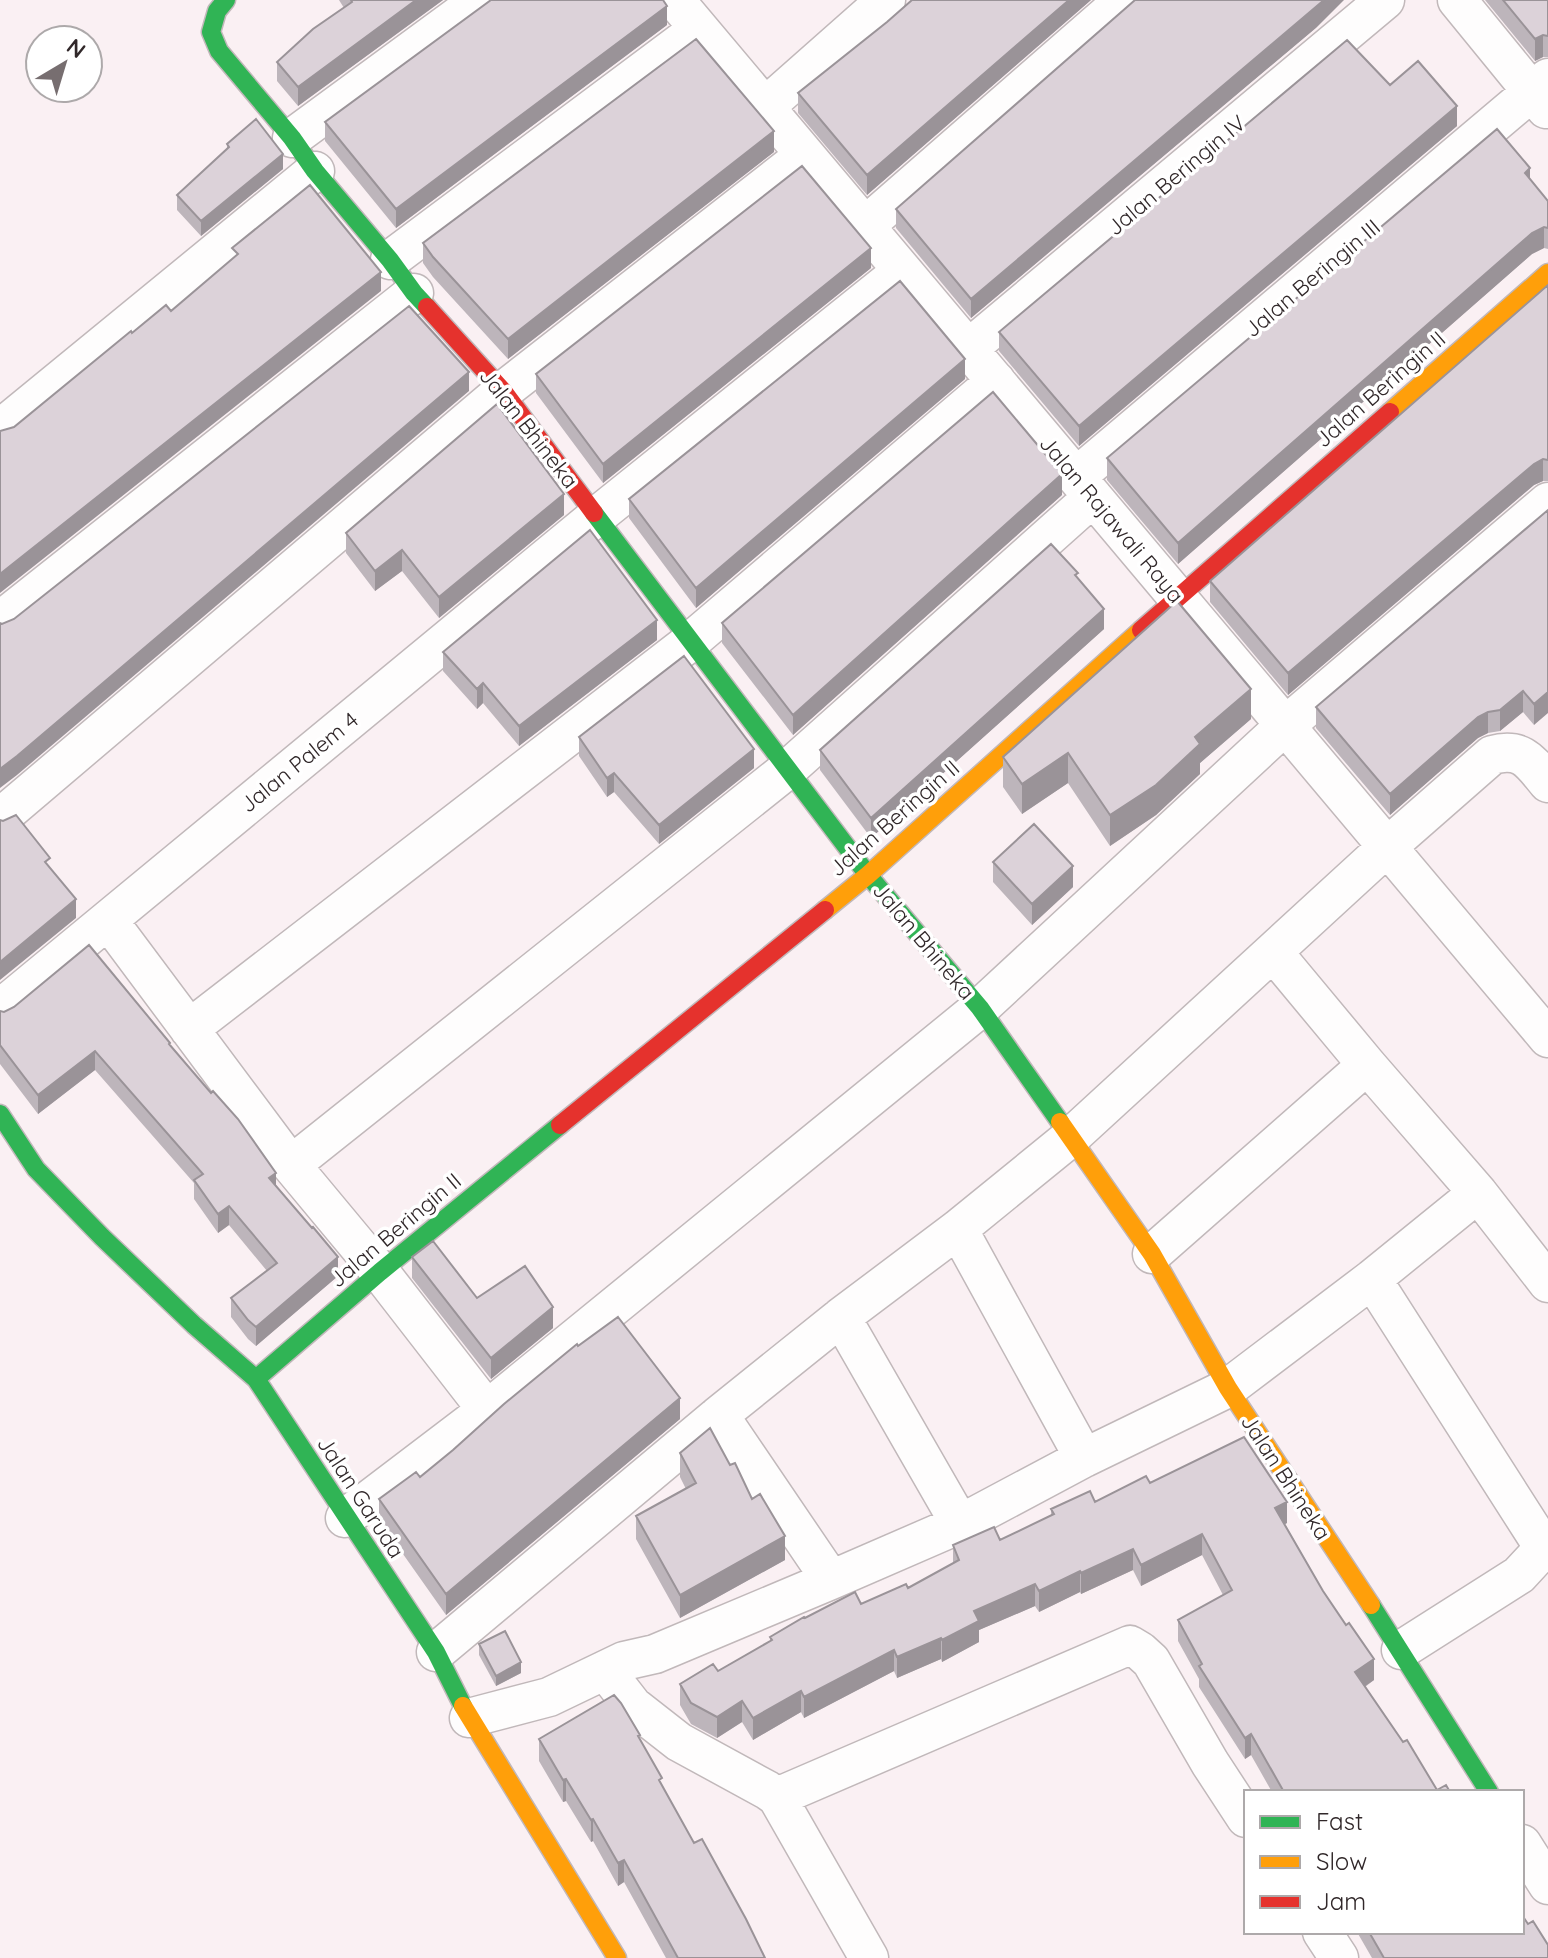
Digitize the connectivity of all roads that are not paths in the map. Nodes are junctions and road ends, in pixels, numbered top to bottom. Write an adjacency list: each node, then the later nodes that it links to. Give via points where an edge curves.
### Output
1 (226, 0): 10 (street, Jalan Bhineka, via 211,32 219,51)
2 (480, 0): 10 (street)
3 (886, 0): 9 (street)
4 (1124, 0): 13 (street)
5 (1385, 0): 18 (street, Jalan Beringin IV)
6 (1457, 0): 8 (street)
7 (687, 10): 9 (street, Jalan Rajawali Raya); 14 (street)
8 (1543, 94): 22 (street, Jalan Beringin III)
9 (765, 107): 11 (street, Jalan Rajawali Raya)
10 (292, 138): 12 (street, Jalan Bhineka)
11 (805, 155): 13 (street, Jalan Rajawali Raya); 20 (street)
12 (315, 171): 14 (street, Jalan Bhineka); 21 (street)
13 (865, 226): 15 (street, Jalan Rajawali Raya)
14 (390, 260): 17 (street, Jalan Bhineka)
15 (902, 271): 18 (street, Jalan Rajawali Raya); 24 (street, Jalan Palem 4)
16 (1548, 273): 25 (street, Jalan Beringin II)
17 (414, 293): 20 (street, Jalan Bhineka); 26 (street)
18 (968, 349): 19 (street, Jalan Rajawali Raya)
19 (996, 381): 22 (street, Jalan Rajawali Raya); 27 (street)
20 (503, 391): 24 (street, Jalan Bhineka); 31 (street)
21 (0, 429)
22 (1084, 487): 25 (street, Jalan Rajawali Raya); 29 (street, Jalan Beringin III)
23 (1548, 502): 28 (street)
24 (597, 516): 27 (street, Jalan Bhineka); 34 (street, Jalan Palem 4)
25 (1178, 597): 28 (street, Jalan Rajawali Raya); 33 (street, Jalan Beringin II)
26 (0, 621)
27 (690, 642): 29 (street, Jalan Bhineka); 38 (street)
28 (1285, 726): 32 (street, Jalan Rajawali Raya); 36 (street)
29 (788, 769): 33 (street, Jalan Bhineka); 43 (street, Jalan Beringin III)
30 (1548, 783): 32 (street, via 1528,759 1508,751 1492,755)
31 (0, 818)
32 (1387, 847): 35 (street); 39 (street, Jalan Rajawali Raya)
33 (868, 875): 36 (street, Jalan Bhineka); 47 (street, Jalan Beringin II)
34 (108, 920): 37 (street, Jalan Palem 4); 38 (street)
35 (1273, 952): 40 (street); 42 (street)
36 (980, 1008): 42 (street, Jalan Bhineka); 53 (street)
37 (0, 1009)
38 (189, 1029): 43 (street)
39 (1548, 1038)
40 (1367, 1065): 44 (street); 46 (street)
41 (0, 1114): 51 (street, Jalan Garuda, via 36,1169 182,1314)
42 (1071, 1137): 45 (street); 46 (street, Jalan Bhineka)
43 (291, 1165): 47 (street)
44 (1478, 1193): 48 (street); 49 (street)
45 (958, 1229): 50 (street); 55 (street)
46 (1152, 1254): 52 (street, Jalan Bhineka)
47 (380, 1272): 51 (street, Jalan Beringin II); 53 (street)
48 (1372, 1279): 52 (street); 58 (street)
49 (1548, 1283)
50 (841, 1317): 54 (street); 57 (street)
51 (256, 1379): 56 (street, Jalan Garuda)
52 (1228, 1388): 55 (street); 60 (street, Jalan Bhineka)
53 (487, 1410): 56 (street)
54 (719, 1415): 59 (street); 61 (street)
55 (1084, 1458): 57 (street)
56 (345, 1518): 61 (street, Jalan Garuda)
57 (960, 1524): 59 (street)
58 (1546, 1544): 60 (street, via 1519,1575)
59 (831, 1580): 62 (street)
60 (1401, 1650): 64 (street, Jalan Bhineka)
61 (436, 1652): 63 (street, Jalan Garuda)
62 (605, 1670): 63 (street, via 549,1697); 65 (street, via 633,1706 679,1742)
63 (469, 1718): 70 (street, Jalan Garuda)
64 (1488, 1790)
65 (777, 1797): 66 (street, via 1130,1645 1151,1661); 71 (street)
66 (1244, 1815)
67 (1524, 1847): 68 (street)
68 (1548, 1885)
69 (1323, 1934): 72 (street)
70 (617, 1958)
71 (869, 1958)
72 (1339, 1958)

